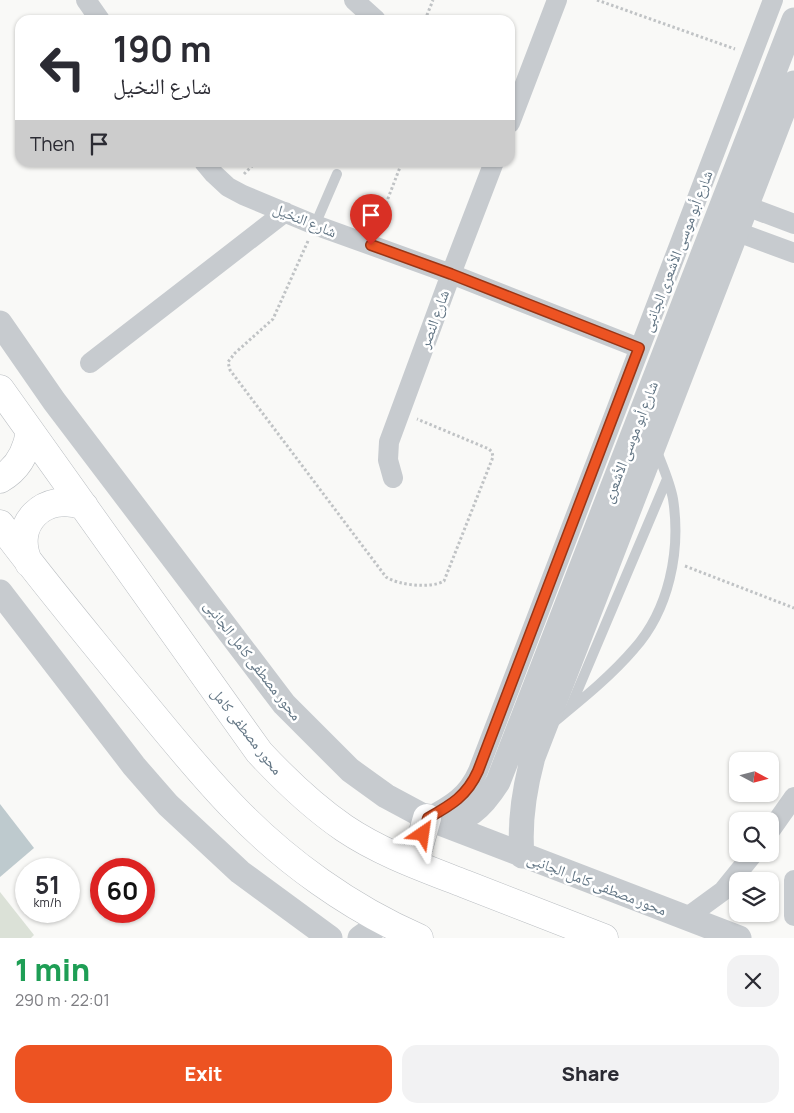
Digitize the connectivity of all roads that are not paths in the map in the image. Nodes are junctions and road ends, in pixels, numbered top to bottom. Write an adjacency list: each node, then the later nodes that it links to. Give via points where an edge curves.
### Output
1 (86, 0): 5 (street)
2 (354, 0): 6 (street)
3 (557, 0): 8 (street)
4 (773, 0): 21 (street, شارع أبو موسى الأشعرى الجانبى)
5 (96, 15)
6 (370, 15)
7 (794, 20): 13 (street, شارع أبو موسى الأشعرى)
8 (517, 82)
9 (794, 83): 13 (street, شارع أبو موسى الأشعرى)
10 (208, 167): 14 (street, شارع النخيل, via 228,187)
11 (492, 167): 19 (street, شارع النصر)
12 (336, 174): 16 (lane)
13 (736, 202): 15 (street); 17 (street, شارع أبو موسى الأشعرى)
14 (285, 212): 16 (street, شارع النخيل); 22 (street)
15 (794, 224)
16 (315, 225): 19 (street, شارع النخيل)
17 (726, 228): 18 (street); 25 (street, شارع أبو موسى الأشعرى); 36 (street, شارع أبو موسى الأشعرى, via 498,782 489,796 464,818 448,822)
18 (794, 254)
19 (451, 274): 21 (street, شارع النخيل); 27 (street, شارع النصر, via 389,442 388,460)
20 (0, 323): 36 (street, محور مصطفى كامل الجانبى, via 54,401 284,704 350,770 386,796)
21 (639, 348): 36 (street, شارع أبو موسى الأشعرى الجانبى, via 472,785 447,807)
22 (90, 363)
23 (0, 389): 24 (main road, محور مصطفى كامل)
24 (30, 431): 26 (main road, via 29,442 19,462); 29 (main road, محور مصطفى كامل)
25 (654, 443): 28 (lane); 34 (street, شارع أبو موسى الأشعرى)
26 (0, 478)
27 (393, 478)
28 (667, 479): 33 (lane); 33 (lane, via 673,498 676,530 673,562 660,607 636,648)
29 (84, 506): 31 (main road, via 74,502 53,503 36,513 24,538); 40 (main road, محور مصطفى كامل, via 259,752 285,780 330,818 379,848)
30 (0, 524): 31 (main road)
31 (30, 565): 44 (main road, via 202,774 235,809 312,876)
32 (0, 592): 45 (street, via 134,766 168,804 240,872)
33 (569, 709): 34 (lane)
34 (542, 732): 38 (street, شارع أبو موسى الأشعرى, via 524,789 520,824)
35 (794, 797): 37 (street)
36 (428, 818): 38 (street, محور مصطفى كامل الجانبى); 40 (main road)
37 (779, 819)
38 (522, 856): 43 (street, محور مصطفى كامل الجانبى)
39 (747, 862): 43 (street, via 723,891)
40 (414, 864): 47 (main road, محور مصطفى كامل)
41 (794, 880): 42 (street)
42 (794, 916)
43 (686, 918): 48 (street, محور مصطفى كامل الجانبى)
44 (400, 932): 46 (street)
45 (330, 938)
46 (360, 938)
47 (604, 938)
48 (739, 938)

